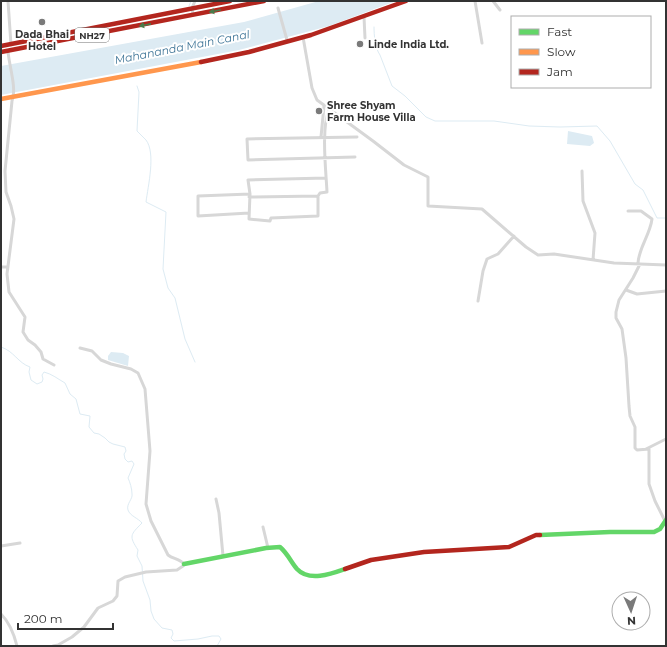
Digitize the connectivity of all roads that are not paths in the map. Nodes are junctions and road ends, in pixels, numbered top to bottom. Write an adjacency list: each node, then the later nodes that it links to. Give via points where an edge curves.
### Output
1 (8, 1): 17 (street)
2 (194, 1): 8 (street)
3 (230, 1): 8 (main road, NH27)
4 (264, 1): 11 (main road, NH27, one-way to 11)
5 (406, 1): 12 (main road)
6 (475, 1): 16 (street)
7 (493, 1): 10 (street)
8 (192, 8): 11 (street); 17 (main road, NH27)
9 (278, 10): 15 (street)
10 (500, 10)
11 (193, 16): 19 (main road, NH27, one-way to 19)
12 (364, 17): 13 (main road); 14 (street)
13 (303, 37): 15 (main road); 23 (street, via 314,93)
14 (365, 38)
15 (289, 40): 21 (main road, via 249,52 195,63)
16 (482, 43)
17 (12, 44): 18 (main road, NH27); 19 (street)
18 (1, 46)
19 (8, 51): 20 (main road, NH27); 21 (street)
20 (1, 52)
21 (14, 95): 22 (main road); 40 (street, via 5,171 6,192 14,219)
22 (1, 99)
23 (324, 106): 24 (street); 25 (street)
24 (329, 110): 25 (street); 35 (street, via 404,165 428,177 428,206 482,209)
25 (323, 137): 26 (street); 28 (street); 28 (street, via 247,139 248,160)
26 (357, 137)
27 (355, 157): 28 (street)
28 (326, 158): 30 (street)
29 (582, 171): 36 (street, via 583,201 596,232)
30 (326, 178): 31 (street, via 248,180); 32 (street, via 327,192)
31 (249, 196): 32 (street); 34 (street); 34 (street, via 198,196 198,216)
32 (318, 196): 34 (street, via 318,216 271,218 270,221 249,218)
33 (628, 211): 37 (street, via 641,211 652,219 639,254)
34 (249, 214)
35 (514, 236): 36 (street, via 536,254); 43 (street, via 498,254 487,259)
36 (593, 260): 37 (street)
37 (639, 263): 38 (street); 41 (street)
38 (666, 265)
39 (1, 267): 40 (street)
40 (8, 267): 45 (street, via 9,292 25,317 23,332 41,352 43,359)
41 (626, 290): 42 (street, via 637,294); 47 (street, via 617,304 616,318 622,329 624,342 630,416 635,427 635,448)
42 (666, 291)
43 (478, 301)
44 (80, 348): 55 (street, via 92,351 101,360 138,373 145,389 150,451 146,504 150,521 168,554)
45 (54, 365)
46 (666, 439): 47 (street)
47 (646, 449): 49 (street, via 649,449 649,484)
48 (216, 500): 54 (street)
49 (665, 521): 53 (main road, via 660,530 654,532 536,534 509,547 443,550 371,560 325,576 308,576 298,570 285,550 280,547)
50 (263, 527): 53 (street)
51 (20, 543): 52 (street)
52 (1, 546)
53 (268, 548): 54 (main road)
54 (223, 556): 55 (main road)
55 (184, 564): 58 (street, via 177,570 140,573 118,581 116,596 112,601 98,608 84,627 72,637)
56 (1, 614): 57 (street, via 13,632)
57 (17, 646)
58 (53, 646)

